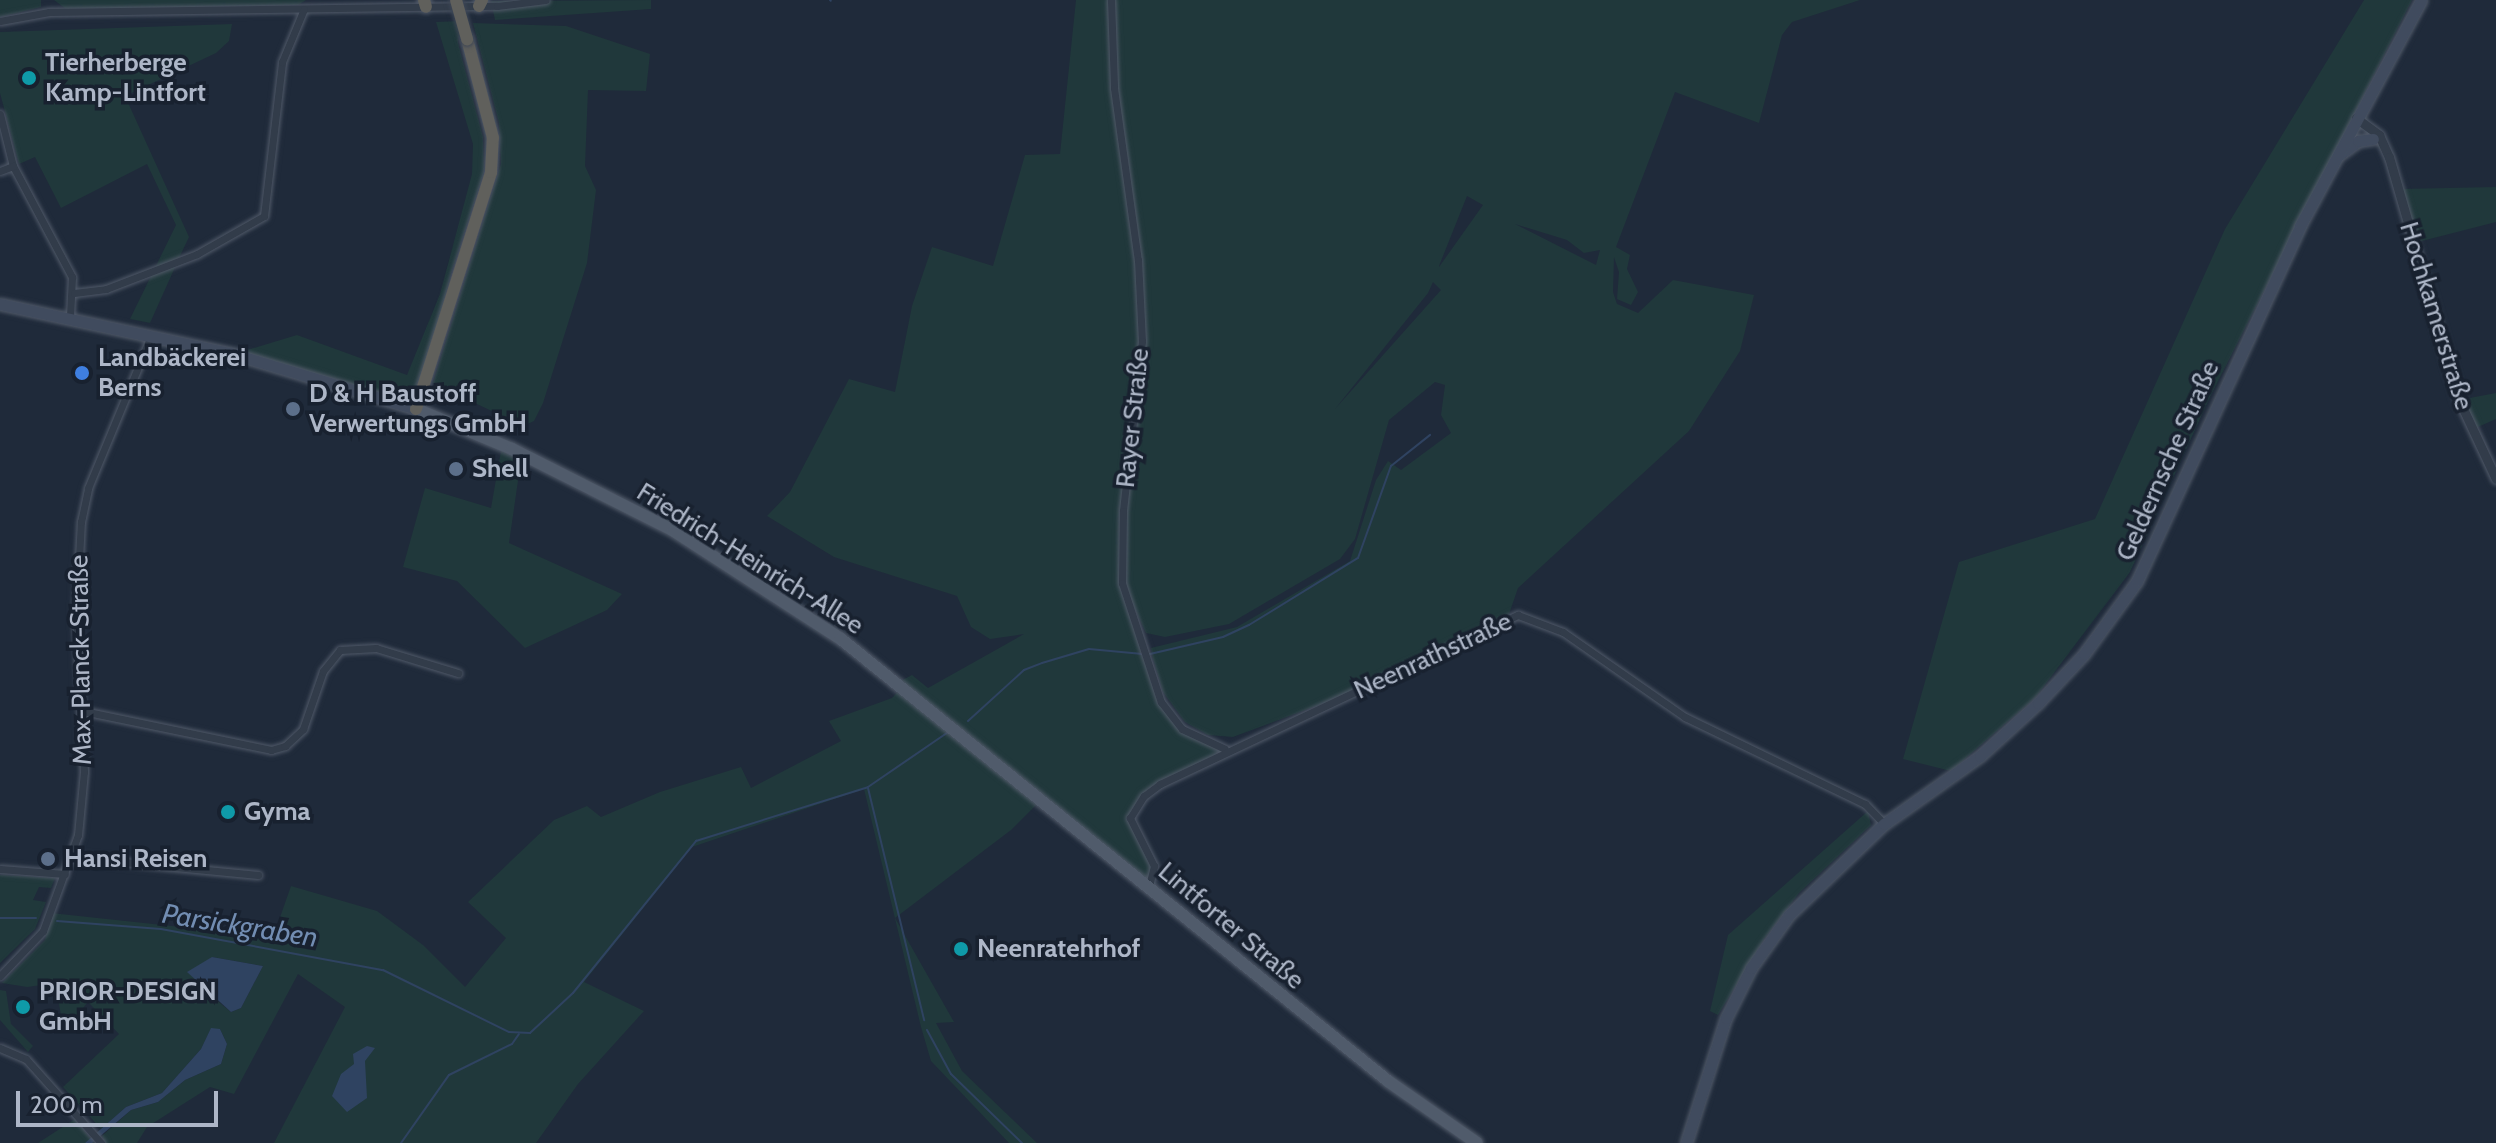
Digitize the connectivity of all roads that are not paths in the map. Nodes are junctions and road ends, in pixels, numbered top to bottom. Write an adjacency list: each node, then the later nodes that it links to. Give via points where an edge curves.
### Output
1 (46, 0): 9 (street)
2 (456, 0): 22 (highway, bridge, via 493,156)
3 (546, 0): 7 (street)
4 (1111, 0): 27 (street, Rayer Straße, via 1114,88 1138,260 1142,341 1120,566 1172,718)
5 (2421, 0): 12 (main road, Geldernsche Straße)
6 (425, 3): 7 (street); 8 (street)
7 (481, 3)
8 (304, 9): 9 (street); 18 (street, via 282,62 264,216 197,254 106,289)
9 (49, 12): 10 (street)
10 (0, 21)
11 (0, 114): 16 (street)
12 (2354, 121): 13 (street); 14 (street, Hochkamerstraße, via 2379,135); 15 (main road, Geldernsche Straße)
13 (2373, 139): 14 (street); 15 (main road, via 2351,145)
14 (2386, 149): 23 (street, Hochkamerstraße, via 2459,400)
15 (2333, 161): 28 (main road, Geldernsche Straße, via 2137,581 2084,654 2038,703 1980,756)
16 (13, 166): 17 (street); 18 (street, via 68,268)
17 (0, 171)
18 (74, 293): 20 (street)
19 (0, 304): 20 (main road, Friedrich-Heinrich-Allee)
20 (70, 317): 21 (main road, Friedrich-Heinrich-Allee)
21 (152, 334): 22 (main road, Friedrich-Heinrich-Allee); 25 (street, Max-Planck-Straße, via 88,488 81,522 76,616)
22 (416, 409): 26 (main road, Friedrich-Heinrich-Allee, via 512,449 674,531 841,639)
23 (2496, 479)
24 (458, 673): 25 (street, via 376,648 340,650 323,671 303,729 285,746 271,750)
25 (83, 711): 29 (street, Max-Planck-Straße, via 82,813)
26 (961, 732): 33 (main road, Lintforter Straße)
27 (1225, 749): 28 (street, Neenrathstraße, via 1254,741 1512,617 1528,615 1563,632 1685,717 1865,804); 33 (street, Neenrathstraße, via 1170,778 1132,810 1131,826 1154,866)
28 (1884, 824): 39 (main road, Geldernsche Straße, via 1789,915 1751,968 1713,1048)
29 (72, 857): 31 (street, Max-Planck-Straße); 32 (street)
30 (0, 869): 31 (street)
31 (65, 874): 34 (street, Max-Planck-Straße, via 37,941)
32 (258, 875)
33 (1149, 886): 38 (main road, Lintforter Straße, via 1376,1072)
34 (0, 976)
35 (0, 1041): 36 (street)
36 (3, 1049): 37 (street, via 26,1059)
37 (98, 1139)
38 (1477, 1143)
39 (1686, 1143)

